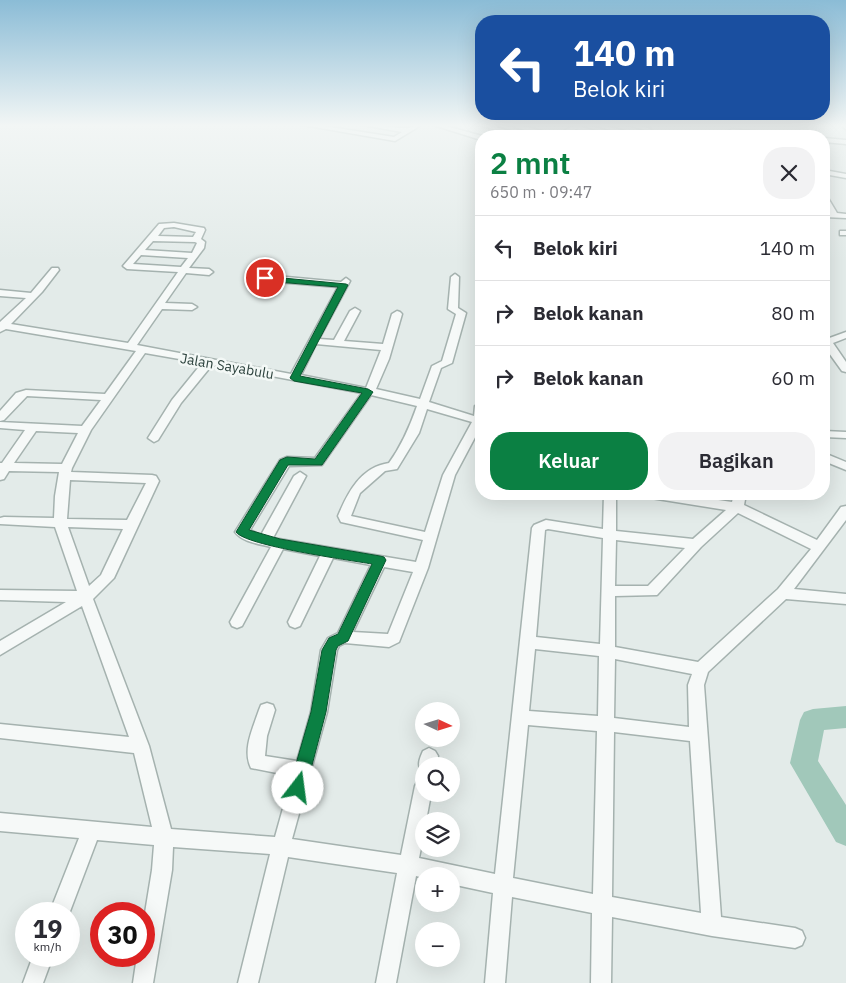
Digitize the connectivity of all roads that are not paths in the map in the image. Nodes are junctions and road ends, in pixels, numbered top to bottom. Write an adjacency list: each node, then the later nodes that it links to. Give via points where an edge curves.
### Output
1 (830, 173): 2 (street)
2 (846, 176)
3 (830, 209): 5 (street)
4 (830, 216): 5 (street)
5 (834, 216): 6 (street)
6 (846, 216)
7 (152, 238): 8 (street); 8 (street, via 162,226 174,225 201,230); 9 (street)
8 (196, 240): 10 (street, via 201,245)
9 (139, 252): 10 (street); 12 (street, via 127,266)
10 (194, 256): 12 (street)
11 (55, 270): 17 (street)
12 (184, 271): 13 (street); 18 (street)
13 (209, 272)
14 (455, 277): 35 (street, via 453,309 461,313 458,327 447,364 437,366)
15 (265, 278): 24 (street, via 345,283)
16 (0, 293): 17 (street)
17 (33, 296): 22 (street)
18 (158, 306): 19 (street); 29 (street)
19 (192, 307)
20 (355, 311): 26 (street)
21 (397, 314): 27 (street)
22 (1, 326): 29 (street, Jalan Sayabulu)
23 (846, 334): 25 (street)
24 (313, 341): 26 (street); 32 (street)
25 (830, 341)
26 (338, 343): 27 (street)
27 (387, 347): 33 (street)
28 (830, 348): 31 (street)
29 (136, 349): 30 (street, Jalan Sayabulu); 34 (street)
30 (209, 362): 32 (street, Jalan Sayabulu); 44 (street, via 176,402)
31 (846, 369)
32 (294, 378): 33 (street, Jalan Sayabulu)
33 (368, 392): 35 (street, Jalan Sayabulu); 59 (street, via 318,462 284,463 242,529 244,534)
34 (108, 397): 37 (street, via 26,392); 41 (street)
35 (423, 404): 36 (street, Jalan Sayabulu); 58 (street, via 413,433 395,464 374,473 355,491 344,516 352,521)
36 (475, 415)
37 (0, 418)
38 (0, 425): 39 (street)
39 (33, 426): 41 (street); 47 (street)
40 (475, 427): 58 (street, via 449,475)
41 (85, 430): 48 (street)
42 (830, 434): 43 (street)
43 (846, 435)
44 (154, 438)
45 (830, 459): 46 (street)
46 (846, 466)
47 (2, 470): 48 (street)
48 (65, 472): 54 (street); 55 (street, via 152,479)
49 (300, 476): 59 (street)
50 (610, 500): 57 (street)
51 (738, 500): 61 (street); 62 (street)
52 (846, 510): 56 (street)
53 (4, 521): 54 (street)
54 (60, 522): 55 (street); 69 (street)
55 (132, 525): 69 (street, via 107,578)
56 (841, 528): 62 (street)
57 (610, 535): 61 (street); 66 (street); 74 (street, via 546,524 539,528)
58 (429, 537): 65 (street)
59 (265, 540): 60 (street)
60 (280, 543): 63 (street); 71 (street)
61 (696, 544): 66 (street, via 652,592)
62 (820, 547): 67 (street)
63 (328, 552): 64 (street); 72 (street)
64 (380, 560): 65 (street); 73 (street)
65 (421, 568): 73 (street, via 394,638 388,641)
66 (608, 591): 76 (street)
67 (783, 593): 70 (street); 77 (street)
68 (0, 595): 69 (street)
69 (86, 597): 75 (street); 83 (street)
70 (846, 599)
71 (237, 622)
72 (295, 622)
73 (343, 637): 84 (street, via 333,642 329,650 318,712)
74 (528, 642): 76 (street); 79 (street)
75 (0, 649)
76 (606, 651): 77 (street); 80 (street)
77 (701, 669): 82 (street, via 696,685)
78 (267, 710): 84 (street, via 259,736 257,763)
79 (521, 717): 80 (street); 91 (street)
80 (605, 724): 82 (street); 93 (street)
81 (0, 732): 83 (street)
82 (698, 735): 94 (street)
83 (141, 746): 88 (street)
84 (302, 770): 89 (street)
85 (421, 802): 90 (street)
86 (0, 823): 87 (street)
87 (91, 830): 88 (street); 92 (street)
88 (164, 837): 89 (street, via 253,842); 98 (street, via 162,870)
89 (281, 847): 90 (street); 99 (street)
90 (408, 865): 91 (street); 100 (street)
91 (502, 886): 93 (street); 101 (street)
92 (64, 902)
93 (604, 905): 94 (street); 102 (street)
94 (712, 926): 95 (street)
95 (796, 938)
96 (39, 967): 97 (street)
97 (33, 983)
98 (143, 983)
99 (248, 983)
100 (386, 983)
101 (495, 983)
102 (601, 983)

